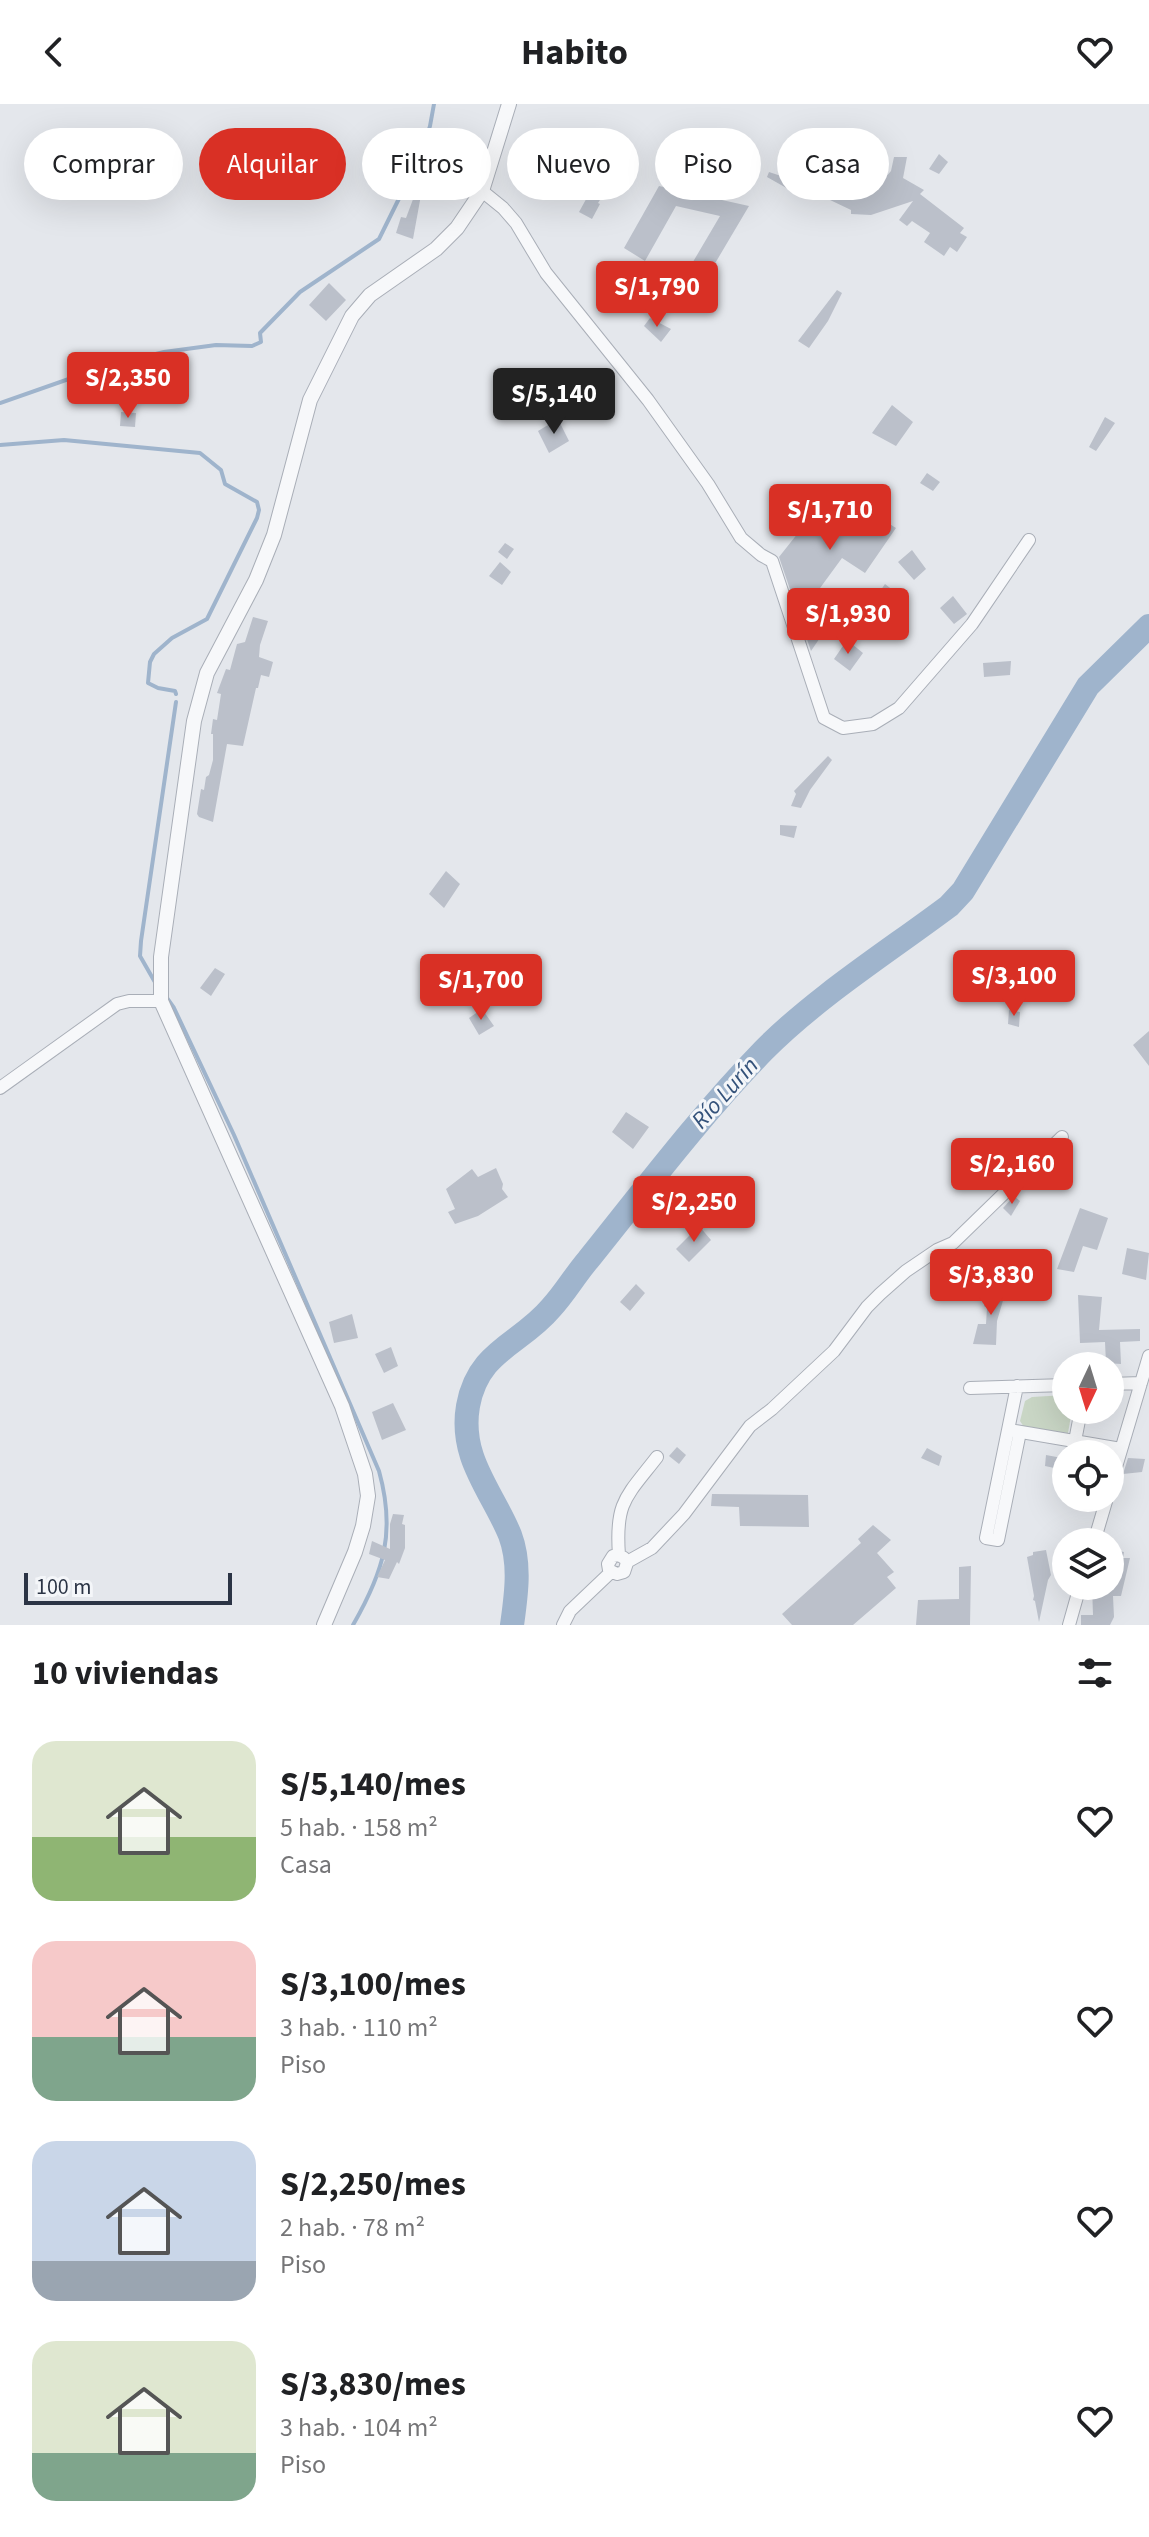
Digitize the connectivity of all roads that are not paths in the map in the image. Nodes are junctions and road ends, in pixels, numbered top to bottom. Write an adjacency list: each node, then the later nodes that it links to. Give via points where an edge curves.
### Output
1 (509, 104): 2 (street)
2 (491, 162)
3 (491, 198): 5 (street, via 516,223 546,273 648,400 741,538 772,561 824,718 843,728 873,724 899,708 972,624)
4 (476, 200): 6 (street, via 436,249 370,295 352,316 310,400 274,535 207,673 194,721 161,957)
5 (1029, 540)
6 (161, 1001): 7 (street, via 117,1004); 21 (street, via 342,1406 365,1474 363,1526)
7 (0, 1088)
8 (1062, 1137): 19 (street, via 953,1243 906,1271 867,1307 834,1351 750,1426 652,1548)
9 (1149, 1356): 10 (street)
10 (1141, 1383): 11 (street); 17 (street)
11 (1124, 1384)
12 (1052, 1385): 13 (street)
13 (1017, 1386): 14 (street); 15 (street)
14 (970, 1388)
15 (1014, 1430): 15 (street, via 998,1540 986,1538); 16 (street)
16 (1069, 1440)
17 (1124, 1440)
18 (657, 1457): 19 (street, via 620,1510)
19 (623, 1558): 22 (street, via 624,1572 611,1572 570,1611)
20 (1076, 1600): 23 (street)
21 (324, 1625)
22 (563, 1625)
23 (1069, 1625)

